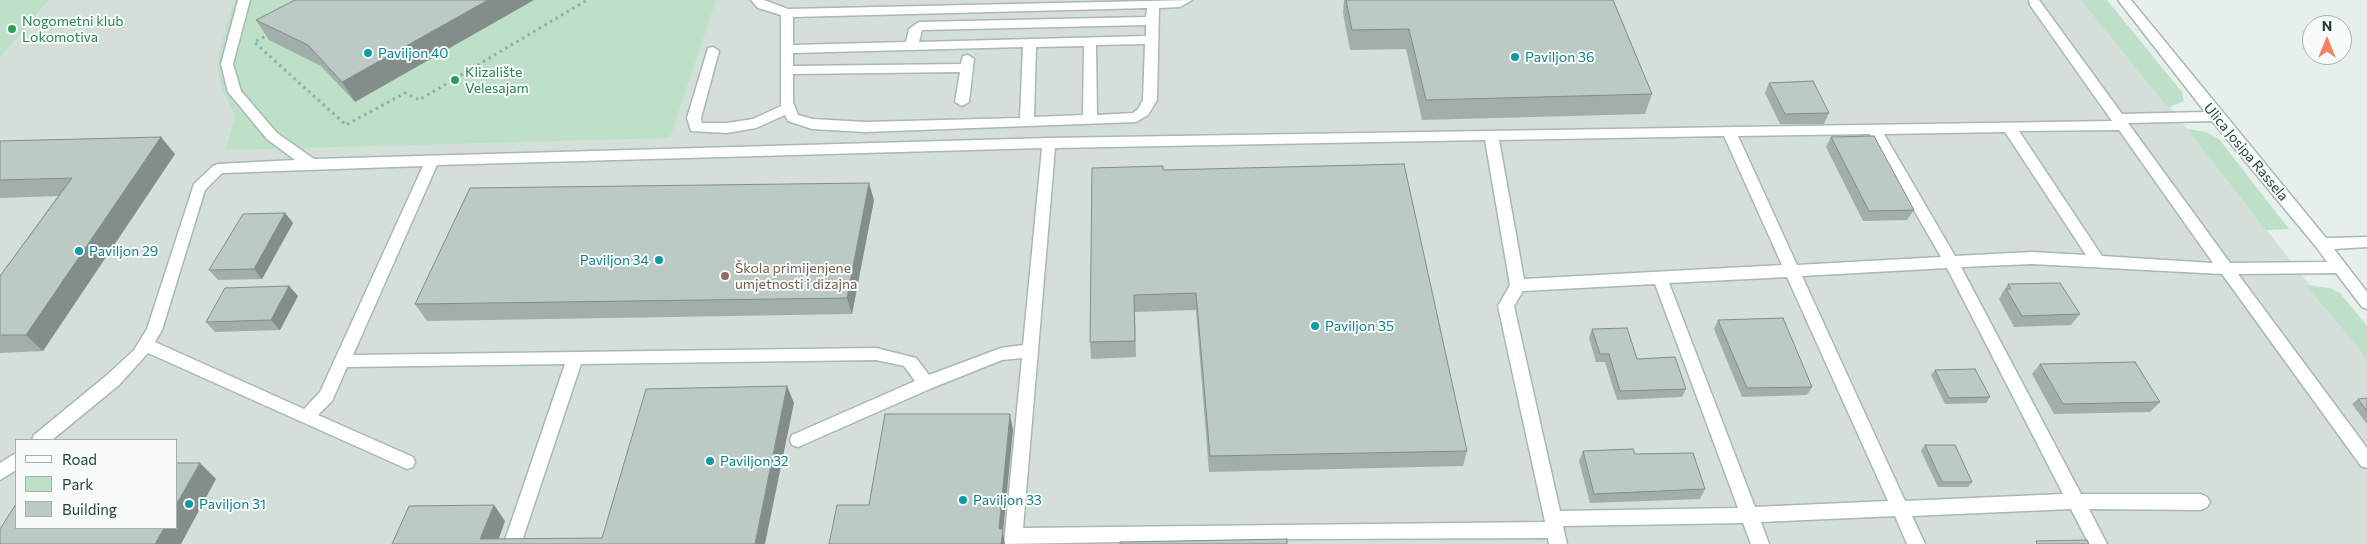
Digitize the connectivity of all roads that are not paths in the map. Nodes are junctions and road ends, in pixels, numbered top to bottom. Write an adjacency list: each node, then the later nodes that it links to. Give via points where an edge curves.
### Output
1 (244, 0): 35 (street, via 227,64 235,92 272,136)
2 (757, 0): 9 (street, via 762,5)
3 (1186, 0): 6 (street)
4 (2124, 0): 25 (street, Ulica Josipa Rassela)
5 (2034, 2): 28 (street)
6 (1153, 4): 8 (street); 10 (street)
7 (908, 5): 8 (street); 9 (street)
8 (1059, 6): 11 (street)
9 (787, 13): 19 (street)
10 (1152, 21): 11 (street); 13 (street)
11 (1059, 23): 12 (street); 15 (street)
12 (972, 25): 17 (street); 18 (street, via 917,27)
13 (1152, 40): 14 (street); 26 (street, via 1150,100 1143,112 1136,117)
14 (1090, 42): 15 (street); 26 (street)
15 (1058, 43): 16 (street)
16 (1030, 44): 17 (street); 27 (street)
17 (969, 45): 18 (street); 21 (street)
18 (912, 47): 19 (street)
19 (787, 49): 22 (street)
20 (713, 52): 24 (street, via 694,118 696,128 727,128 756,123)
21 (967, 68): 22 (street); 23 (street)
22 (787, 70): 24 (street)
23 (962, 102)
24 (788, 108): 27 (street, via 793,118 829,125 865,127)
25 (2216, 116): 28 (street); 37 (street, Ulica Josipa Rassela)
26 (1090, 120): 27 (street)
27 (1026, 122)
28 (2120, 122): 29 (street); 41 (street)
29 (2009, 127): 30 (street); 38 (street)
30 (1874, 129): 31 (street); 39 (street)
31 (1729, 132): 32 (street); 42 (street)
32 (1491, 136): 33 (street); 44 (street)
33 (1049, 143): 34 (street); 47 (street)
34 (432, 162): 35 (street); 49 (street)
35 (312, 165): 46 (street, via 218,169 199,188 154,330)
36 (2367, 242): 37 (street)
37 (2322, 244): 40 (street, Ulica Josipa Rassela)
38 (2097, 261): 39 (street, via 2032,258); 41 (street)
39 (1950, 262): 42 (street); 58 (street)
40 (2338, 267): 41 (street); 45 (street, Ulica Josipa Rassela)
41 (2226, 269): 55 (street)
42 (1792, 270): 43 (street); 60 (street)
43 (1660, 278): 44 (street); 61 (street)
44 (1518, 285): 62 (street, via 1506,306)
45 (2367, 303)
46 (145, 345): 51 (street); 52 (street, via 113,380)
47 (1030, 352): 50 (street, via 1001,354); 64 (street)
48 (576, 357): 49 (street); 50 (street, via 876,354 910,362); 63 (street)
49 (341, 361): 51 (street, via 326,396)
50 (926, 383): 53 (street)
51 (306, 417): 56 (street)
52 (41, 439)
53 (798, 440)
54 (15, 461): 57 (street)
55 (2367, 461)
56 (407, 462)
57 (0, 473)
58 (2075, 501): 59 (street); 60 (street); 67 (street)
59 (2201, 502)
60 (1900, 509): 61 (street); 66 (street)
61 (1749, 515): 62 (street); 65 (street)
62 (1555, 531): 64 (street, via 1299,531)
63 (514, 540)
64 (1013, 540)
65 (1760, 544)
66 (1916, 544)
67 (2098, 544)

